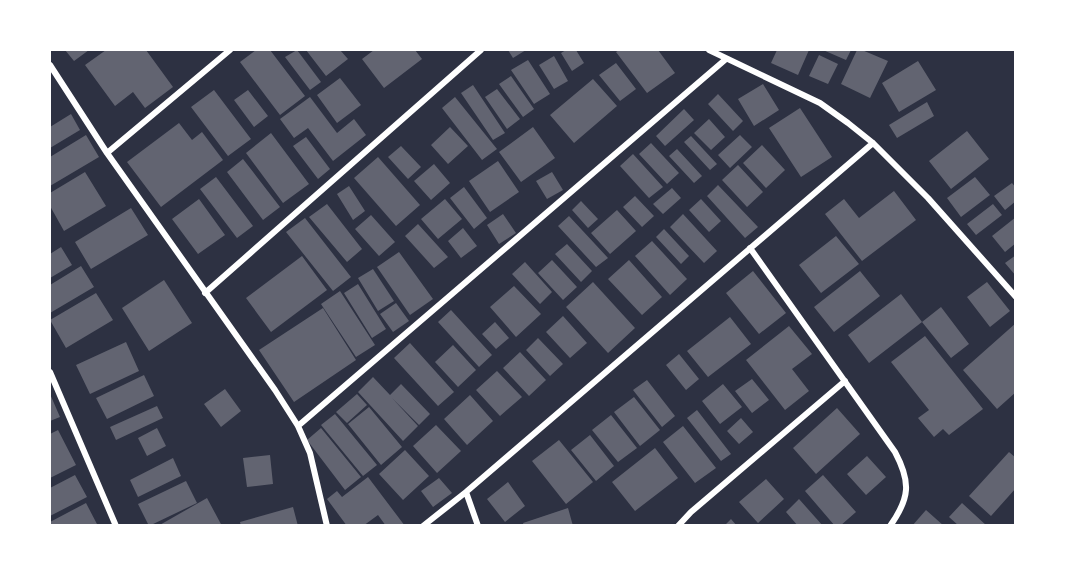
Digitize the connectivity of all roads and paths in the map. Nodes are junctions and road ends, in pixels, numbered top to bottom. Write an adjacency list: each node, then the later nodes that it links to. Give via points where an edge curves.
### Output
1 (230, 50): 7 (street)
2 (482, 50): 9 (street)
3 (709, 50): 4 (street)
4 (726, 59): 6 (street, via 820,104); 13 (street)
5 (50, 65): 7 (street)
6 (873, 143): 8 (street); 10 (street)
7 (107, 153): 9 (street)
8 (750, 248): 12 (street); 14 (street)
9 (205, 293): 13 (street)
10 (1016, 297)
11 (50, 372): 15 (street)
12 (845, 381): 19 (street); 20 (street, via 904,468 904,503)
13 (298, 426): 16 (street, via 310,453)
14 (466, 492): 17 (street); 18 (street)
15 (116, 525)
16 (327, 525)
17 (423, 525)
18 (478, 525)
19 (678, 525)
20 (890, 525)

